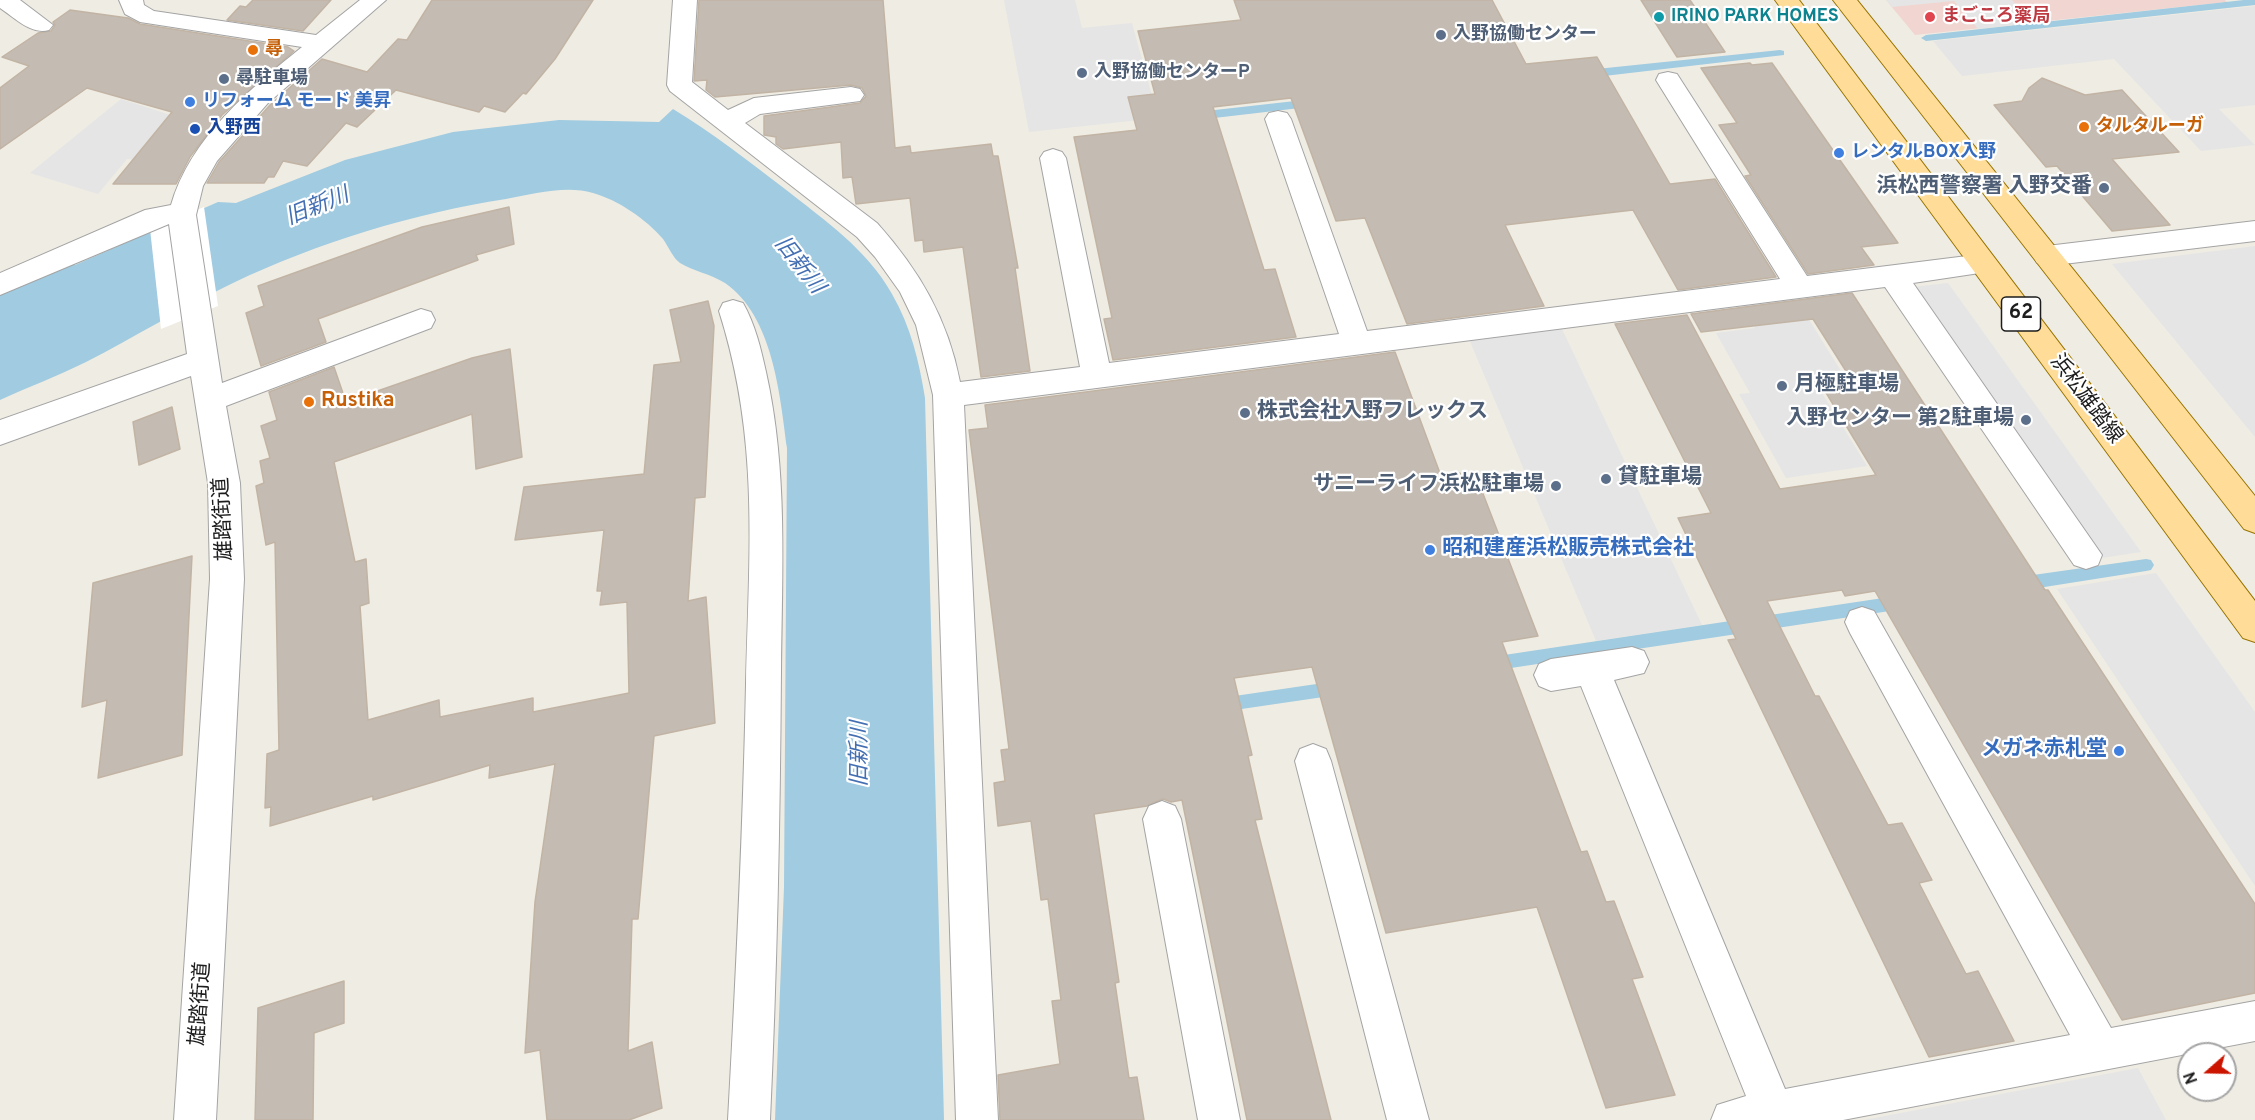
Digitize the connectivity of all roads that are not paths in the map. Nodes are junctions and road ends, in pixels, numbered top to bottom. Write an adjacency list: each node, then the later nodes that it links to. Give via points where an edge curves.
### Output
1 (4, 0): 7 (street)
2 (131, 0): 8 (street, via 132,9 148,17)
3 (374, 0): 8 (street, 雄踏街道)
4 (685, 0): 12 (street, via 679,85)
5 (1787, 0): 17 (main road, 浜松雄踏線 / 62)
6 (1845, 0): 16 (main road, 62)
7 (41, 25)
8 (322, 45): 14 (street, 雄踏街道, via 265,92 217,140 188,185)
9 (1668, 80): 20 (street)
10 (850, 95): 12 (street, via 754,106)
11 (1278, 119): 23 (street)
12 (727, 122): 26 (street, via 867,230 891,256 929,317 941,351)
13 (1053, 158): 25 (street)
14 (182, 214): 19 (street, via 155,217); 24 (street, 雄踏街道)
15 (2255, 231): 16 (street)
16 (2047, 256): 29 (main road, 62)
17 (1983, 264): 18 (street); 32 (main road, 浜松雄踏線 / 62)
18 (1892, 275): 20 (street); 30 (street)
19 (0, 285)
20 (1798, 287): 23 (street)
21 (733, 311): 42 (street, via 747,346 762,426 766,546 761,892)
22 (421, 320): 27 (street)
23 (1357, 343): 25 (street)
24 (203, 360): 27 (street, 雄踏街道); 28 (street)
25 (1097, 376): 26 (street)
26 (948, 395): 43 (street)
27 (211, 399): 41 (street, 雄踏街道, via 224,483 228,579)
28 (0, 433)
29 (2255, 520)
30 (2086, 555)
31 (1862, 622): 39 (street)
32 (2255, 627)
33 (1632, 663): 34 (street)
34 (1592, 669): 35 (street); 40 (street)
35 (1551, 675)
36 (1313, 761): 45 (street)
37 (1162, 819): 44 (street)
38 (2255, 1021): 39 (street)
39 (2101, 1050): 40 (street)
40 (1774, 1112): 46 (street)
41 (195, 1120)
42 (749, 1120)
43 (977, 1120)
44 (1219, 1120)
45 (1408, 1120)
46 (1732, 1120)

